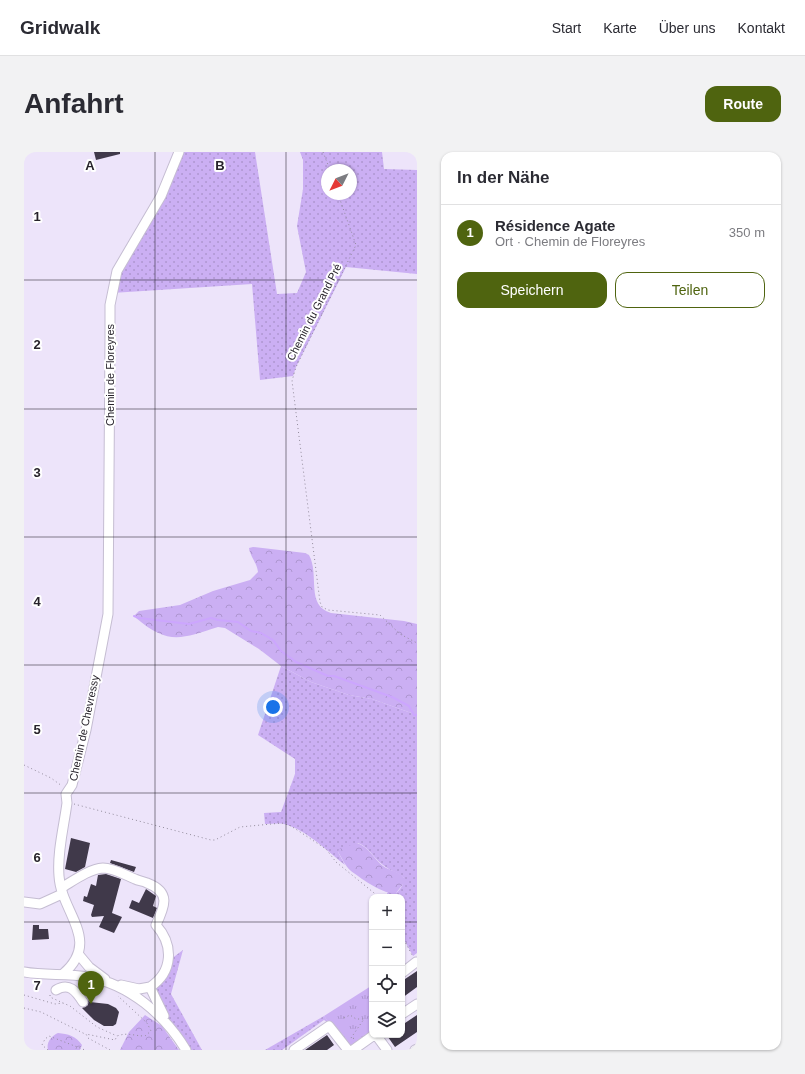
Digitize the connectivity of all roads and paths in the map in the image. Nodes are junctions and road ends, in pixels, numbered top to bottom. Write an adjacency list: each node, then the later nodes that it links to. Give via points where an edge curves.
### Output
1 (179, 152): 5 (street, Chemin de Floreyres, via 161,196 128,249 117,272 112,293)
2 (324, 152): 3 (path)
3 (328, 164)
4 (340, 200): 6 (path, Chemin du Grand Pré, via 356,245 293,376 292,388 322,607 328,610 380,615 400,634)
5 (108, 614): 8 (street, Chemin de Chevressy, via 86,730)
6 (417, 643)
7 (24, 766): 8 (path, via 57,782)
8 (67, 798): 9 (street, Chemin de Chevressy, via 59,863); 10 (path, via 211,840 216,840 240,827 282,823 302,832 326,849 336,862)
9 (62, 891): 11 (street, via 40,904); 13 (street, Chemin de Chevressy, via 76,922); 19 (street, via 91,871 102,868 124,873 160,890 164,901 163,910 156,925 168,946 169,960 161,978)
10 (375, 894)
11 (24, 902)
12 (405, 942): 14 (path)
13 (79, 955): 17 (street); 18 (street, via 89,968)
14 (416, 962): 15 (street)
15 (405, 971)
16 (24, 972): 17 (street, via 42,975)
17 (63, 974): 18 (street, via 88,977)
18 (111, 985): 19 (street, via 139,989); 28 (street, via 139,1000); 30 (path, via 110,989 150,1028 150,1034 145,1036 128,1033)
19 (150, 987): 28 (street)
20 (54, 994): 22 (street, via 67,986 72,988); 23 (path)
21 (24, 995): 23 (path, via 55,1004)
22 (83, 1002)
23 (63, 1003): 30 (path, via 96,1027)
24 (417, 1004): 26 (street)
25 (24, 1008): 29 (path, via 41,1012)
26 (405, 1012)
27 (344, 1018): 31 (path, via 350,1015 364,1019 351,1039)
28 (164, 1019): 37 (street)
29 (86, 1034): 30 (path, via 111,1040 115,1040); 36 (path, via 88,1038)
30 (117, 1036)
31 (358, 1037)
32 (371, 1038): 40 (street)
33 (377, 1038): 41 (street)
34 (48, 1050): 35 (path, via 42,1045 49,1036)
35 (85, 1050)
36 (110, 1050)
37 (186, 1050)
38 (294, 1050): 39 (street, via 329,1026)
39 (348, 1050)
40 (353, 1050)
41 (387, 1050)

